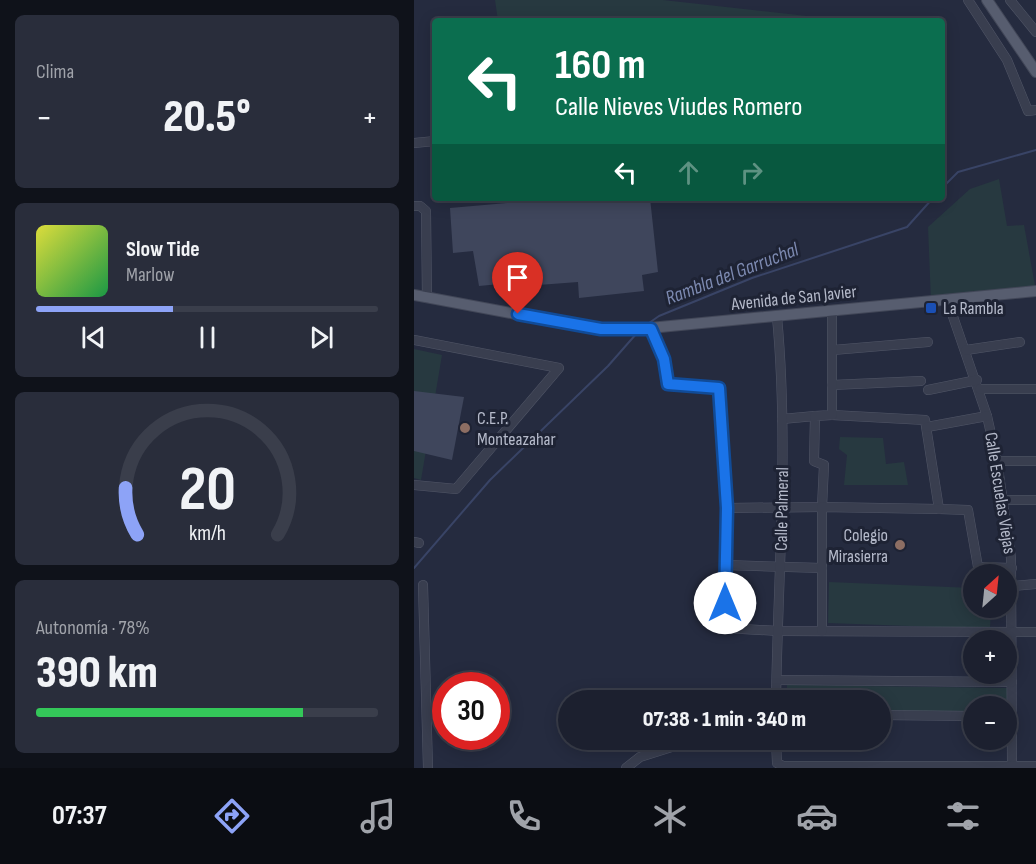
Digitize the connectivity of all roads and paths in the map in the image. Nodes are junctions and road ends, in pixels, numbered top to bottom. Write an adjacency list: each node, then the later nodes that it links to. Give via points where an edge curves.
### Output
1 (968, 0): 6 (street, via 1007,60 1028,111)
2 (987, 0): 5 (main road)
3 (1010, 0): 4 (street)
4 (1036, 32)
5 (1036, 72)
6 (1036, 110)
7 (432, 141): 8 (street)
8 (414, 143)
9 (414, 206): 12 (street, via 426,211)
10 (1036, 291): 13 (main road, Avenida de San Javier)
11 (414, 295): 12 (main road, Avenida de San Javier)
12 (427, 298): 16 (main road, Avenida de San Javier, via 586,327)
13 (947, 299): 14 (main road, Avenida de San Javier); 21 (street, Calle Escuelas Viejas)
14 (832, 311): 15 (main road, Avenida de San Javier); 20 (street)
15 (777, 317): 16 (main road, Avenida de San Javier); 30 (street, Calle Palmeral)
16 (651, 329): 38 (street, via 664,359 668,384 719,388)
17 (414, 340): 34 (street, via 559,368 458,486 452,490)
18 (928, 342): 20 (street)
19 (1020, 342): 21 (street)
20 (834, 350): 23 (street)
21 (966, 350): 24 (street, Calle Escuelas Viejas)
22 (921, 381): 23 (street)
23 (832, 384): 27 (street)
24 (978, 384): 25 (street); 26 (street); 29 (street, Calle Escuelas Viejas)
25 (1036, 389)
26 (928, 390)
27 (832, 415): 28 (street); 31 (street)
28 (815, 416): 30 (street); 37 (street, via 814,461 824,465)
29 (987, 416): 31 (street); 32 (street, Calle Escuelas Viejas)
30 (782, 419): 39 (street, Calle Palmeral)
31 (926, 424): 40 (street)
32 (997, 461): 33 (street); 35 (street, Calle Escuelas Viejas)
33 (1036, 461)
34 (414, 485)
35 (1003, 500): 36 (street); 42 (street, Calle Escuelas Viejas)
36 (1036, 500)
37 (822, 507): 39 (street); 40 (street); 45 (street)
38 (727, 508): 39 (street); 43 (street)
39 (783, 508): 44 (street, Calle Palmeral)
40 (939, 509): 41 (street, via 968,510)
41 (977, 564)
42 (1011, 564)
43 (725, 565): 44 (street); 49 (street, via 725,628)
44 (779, 567): 45 (street); 49 (street, Calle Palmeral)
45 (822, 568): 50 (street)
46 (1036, 584): 48 (street)
47 (423, 585): 64 (street)
48 (1017, 586)
49 (779, 631): 50 (street); 54 (street, Calle Palmeral)
50 (822, 632): 51 (street)
51 (963, 632)
52 (1017, 632): 53 (street)
53 (1036, 632)
54 (777, 680): 55 (street); 56 (street, Calle Palmeral)
55 (963, 681)
56 (776, 690)
57 (891, 715): 58 (street)
58 (963, 716)
59 (662, 750): 65 (street, via 640,757)
60 (776, 750): 62 (street, via 776,759 783,766)
61 (1011, 750): 62 (street, Calle Escuelas Viejas)
62 (1012, 765): 63 (street)
63 (1036, 766)
64 (428, 768)
65 (626, 768)

